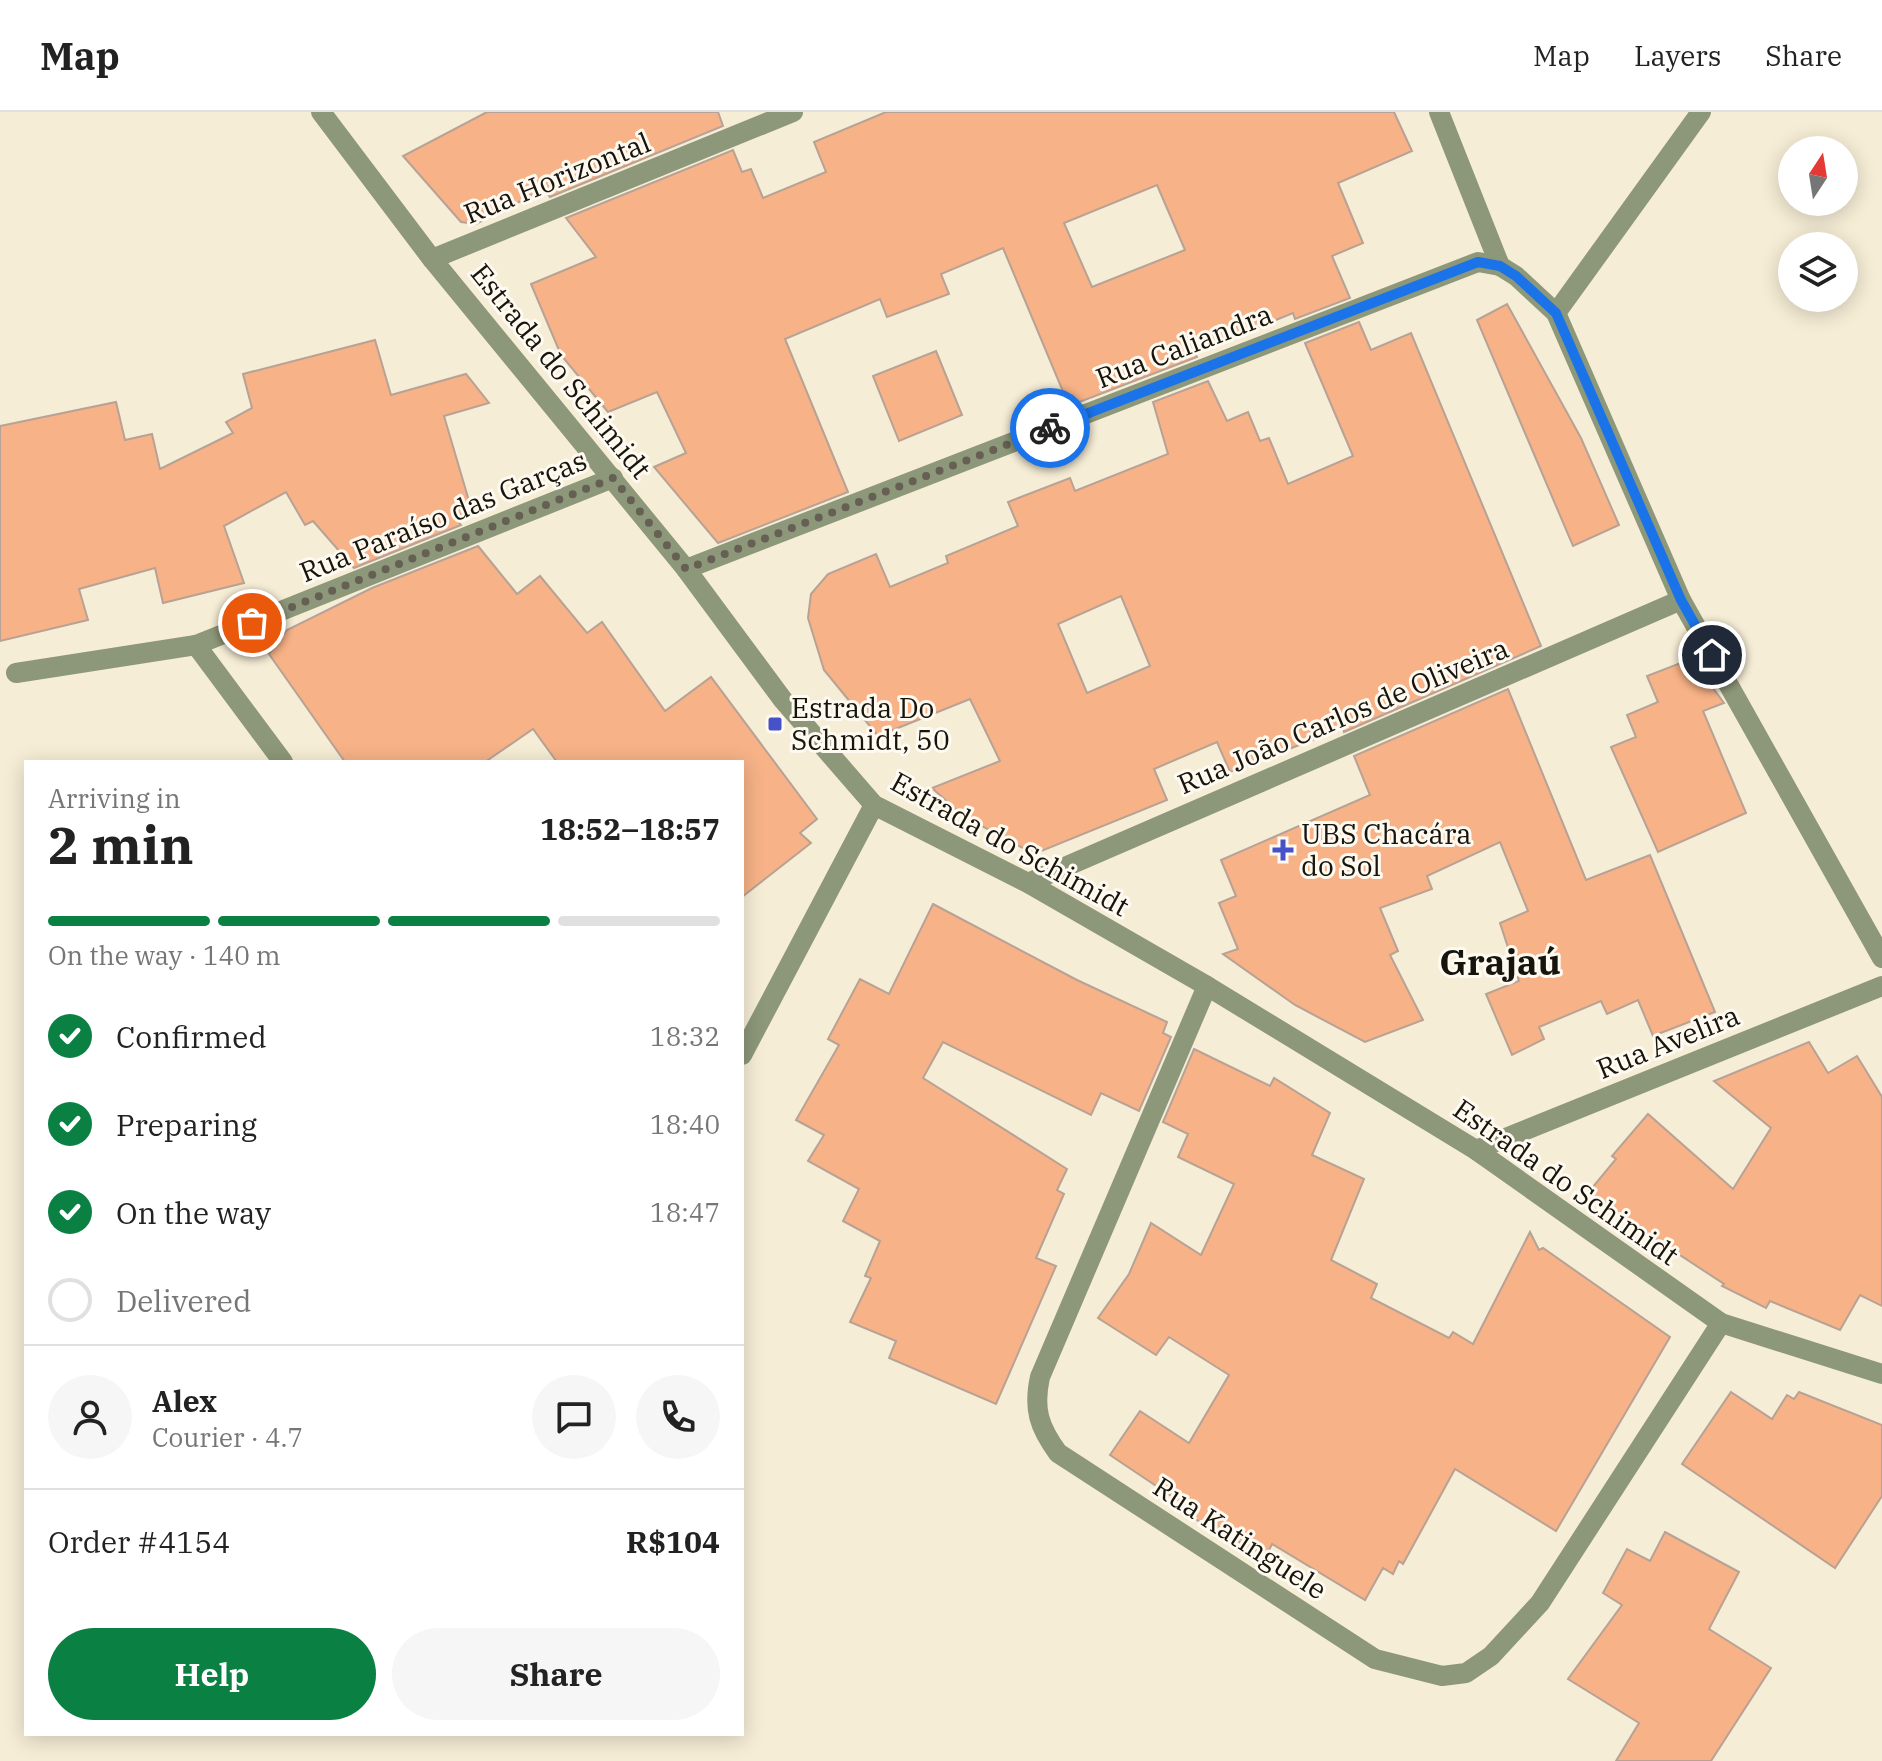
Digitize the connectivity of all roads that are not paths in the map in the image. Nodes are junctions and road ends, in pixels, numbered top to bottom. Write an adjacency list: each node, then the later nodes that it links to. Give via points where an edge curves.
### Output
1 (321, 112): 5 (street, Estrada do Schimidt)
2 (793, 112): 5 (street, Rua Horizontal)
3 (1439, 112): 6 (street)
4 (1701, 112): 7 (street)
5 (432, 259): 8 (street, Estrada do Schimidt)
6 (1500, 266): 7 (street); 9 (street, Rua Caliandra, via 1478,262)
7 (1556, 313): 10 (street)
8 (613, 478): 9 (street, Estrada do Schimidt); 11 (street, Rua Paraíso das Garças)
9 (686, 569): 14 (street, Estrada do Schimidt, via 783,700)
10 (1681, 600): 15 (street, Rua João Carlos de Oliveira); 16 (street)
11 (196, 645): 12 (street, Rua Paraíso das Garças); 13 (street)
12 (16, 673)
13 (282, 760)
14 (874, 805): 15 (street, Estrada do Schimidt); 19 (street)
15 (1028, 883): 17 (street, Estrada do Schimidt)
16 (1882, 958)
17 (1207, 986): 20 (street, Estrada do Schimidt); 21 (street, Rua Katinguele, via 1040,1377 1035,1403 1040,1429 1058,1453 1375,1659 1442,1676 1466,1673 1491,1656 1540,1603)
18 (1882, 986): 20 (street, Rua Avelira)
19 (744, 1051)
20 (1476, 1150): 21 (street, Estrada do Schimidt)
21 (1721, 1323): 22 (street, Estrada do Schimidt)
22 (1882, 1374)

